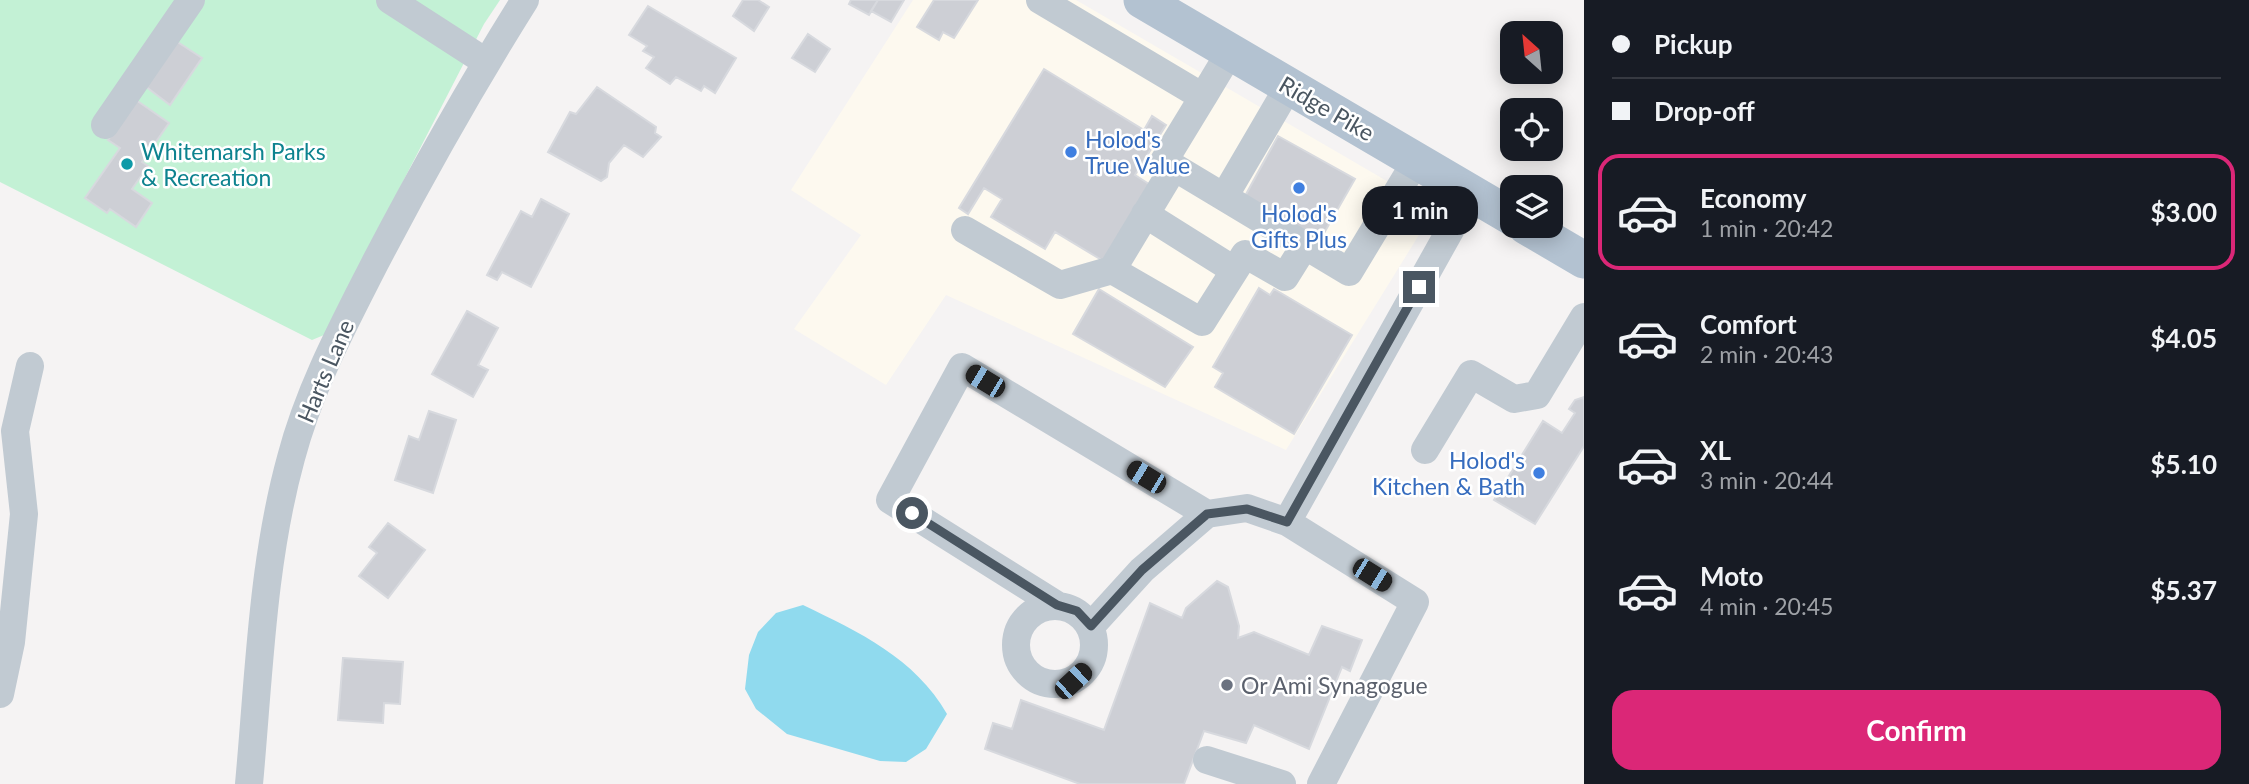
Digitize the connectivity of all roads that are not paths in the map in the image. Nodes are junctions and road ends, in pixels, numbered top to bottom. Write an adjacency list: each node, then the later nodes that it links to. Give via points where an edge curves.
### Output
1 (191, 0): 10 (street)
2 (390, 0): 7 (street)
3 (525, 0): 7 (street, Harts Lane)
4 (1040, 0): 9 (street)
5 (1142, 0): 6 (main road, Ridge Pike)
6 (1230, 52): 8 (main road, Ridge Pike); 9 (street)
7 (486, 62): 32 (street, Harts Lane, via 373,267 319,374 303,419 280,505 268,577)
8 (1289, 86): 11 (main road, Ridge Pike); 14 (street)
9 (1203, 97): 12 (street, via 1164,162)
10 (105, 125)
11 (1416, 161): 13 (main road, Ridge Pike); 19 (street, via 1349,272)
12 (1174, 167): 14 (street); 16 (street)
13 (1471, 193): 15 (main road, Ridge Pike); 27 (street)
14 (1224, 197): 19 (street)
15 (1500, 210)
16 (1145, 214): 21 (street); 22 (street)
17 (965, 230): 21 (street, via 1060,285)
18 (1546, 238): 20 (main road)
19 (1305, 245): 22 (street, via 1285,277 1245,254)
20 (1584, 260)
21 (1112, 270): 22 (street, via 1202,322)
22 (1234, 270)
23 (1584, 317): 25 (street, via 1536,395 1514,399 1471,374)
24 (30, 366): 30 (street, via 15,431 24,514 11,642)
25 (1425, 450)
26 (1207, 514): 27 (street, via 1247,509); 28 (street, via 962,368 890,499); 29 (street, via 1142,570)
27 (1287, 522): 34 (street, via 1415,602)
28 (1057, 605): 29 (street, via 1077,611); 29 (street, via 1037,609 1021,623 1014,643 1019,663 1033,678 1053,685 1073,681 1088,666 1095,647)
29 (1091, 626)
30 (0, 694)
31 (1207, 760): 33 (street)
32 (248, 784)
33 (1282, 784)
34 (1321, 784)

